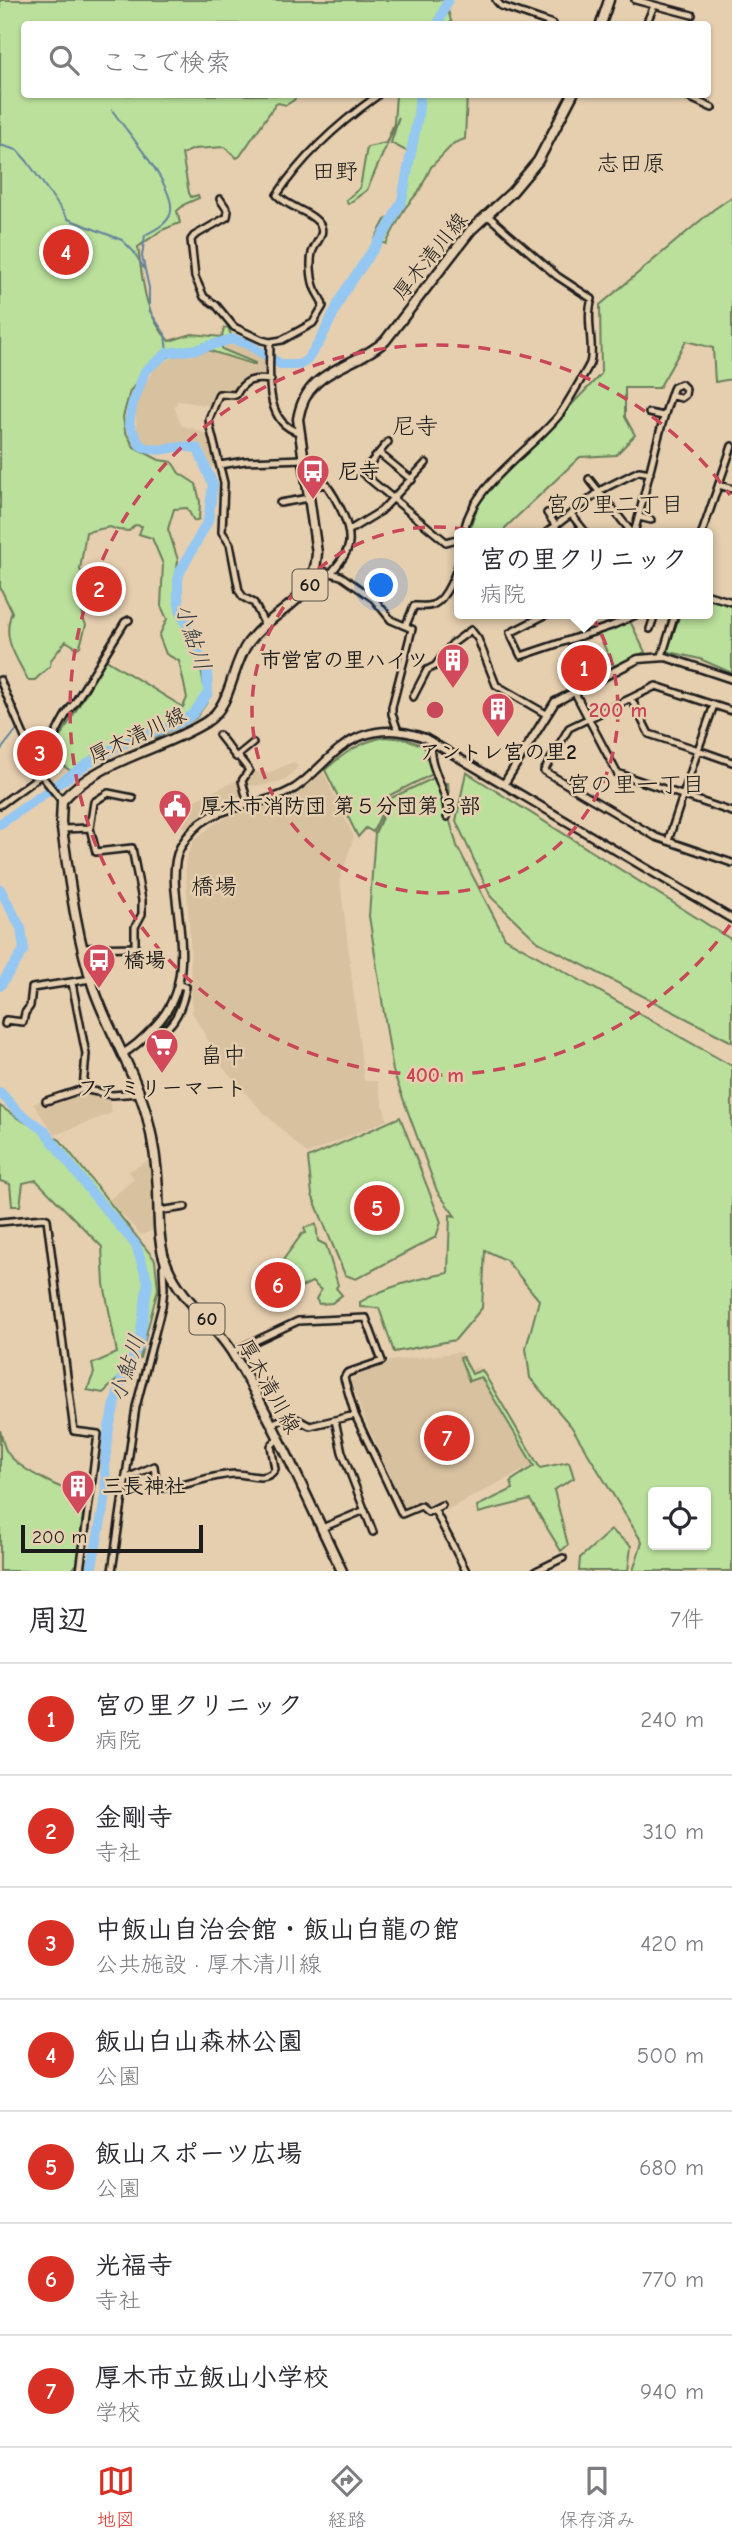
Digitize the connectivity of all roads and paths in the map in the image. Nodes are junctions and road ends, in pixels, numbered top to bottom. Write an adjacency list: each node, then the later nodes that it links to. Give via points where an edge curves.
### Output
1 (496, 0): 6 (street, via 501,6)
2 (608, 0): 7 (main road)
3 (635, 0): 4 (street)
4 (654, 6): 5 (street); 8 (street)
5 (692, 15)
6 (544, 21)
7 (602, 21)
8 (647, 21)
9 (374, 98): 15 (street, via 347,117 302,161 276,195 322,228 312,264 313,284 323,306 313,323)
10 (571, 98): 14 (main road, 厚木清川線 / 60, via 538,161)
11 (691, 98): 12 (street)
12 (712, 108)
13 (220, 200): 15 (street, via 227,217 191,240 195,277 204,297 229,322)
14 (487, 215): 20 (main road, 厚木清川線 / 60, via 384,341 308,388 300,407); 46 (street, via 557,276 592,299 590,363 561,412 478,497)
15 (270, 344): 16 (street)
16 (271, 379): 20 (street, via 277,418); 28 (street, via 249,380 236,395 217,396 209,419)
17 (671, 395): 19 (street)
18 (649, 414): 19 (street)
19 (663, 416): 24 (street)
20 (299, 432): 26 (main road, 厚木清川線 / 60)
21 (388, 442): 23 (street)
22 (732, 446): 32 (street)
23 (379, 453): 31 (street); 39 (street, via 362,473)
24 (655, 453): 25 (street); 29 (street)
25 (664, 455)
26 (304, 458): 28 (street); 34 (main road, 厚木清川線 / 60)
27 (426, 463): 31 (street)
28 (220, 465): 65 (street, via 222,531 230,544 239,591 254,603)
29 (650, 472): 33 (street); 37 (street, via 639,471)
30 (589, 479): 37 (street)
31 (412, 480): 39 (street)
32 (719, 485): 36 (street); 51 (street)
33 (647, 486): 35 (street); 43 (street)
34 (308, 487): 38 (main road, 厚木清川線 / 60); 52 (street, via 326,484)
35 (657, 489)
36 (732, 489)
37 (599, 491): 42 (street); 49 (street)
38 (309, 498): 40 (street); 54 (main road, 厚木清川線 / 60)
39 (393, 499): 52 (street); 53 (street, via 446,542)
40 (280, 503)
41 (547, 513): 45 (street)
42 (571, 514): 45 (street); 48 (street)
43 (639, 517): 44 (street); 50 (street)
44 (651, 520)
45 (556, 526): 47 (street)
46 (464, 528)
47 (553, 528)
48 (582, 528)
49 (629, 528)
50 (635, 528)
51 (704, 528)
52 (348, 531): 55 (street, via 344,556)
53 (454, 540)
54 (316, 569): 55 (street); 65 (main road, 厚木清川線 / 60, via 303,594)
55 (332, 572): 66 (street, via 374,599 391,620)
56 (454, 578): 66 (street, via 437,602 414,606)
57 (713, 597): 58 (street)
58 (732, 603)
59 (536, 619): 61 (street, via 510,633 521,656)
60 (538, 619): 67 (street)
61 (627, 619)
62 (653, 619): 68 (street)
63 (674, 619): 69 (street)
64 (128, 620): 86 (street, via 65,714)
65 (265, 625): 89 (main road, 厚木清川線 / 60, via 243,651 212,718 80,782)
66 (406, 625): 79 (street, via 413,632 392,707)
67 (541, 625)
68 (650, 629)
69 (662, 656): 70 (street); 72 (street, via 638,659)
70 (732, 679)
71 (0, 680): 86 (street)
72 (574, 691): 77 (street, via 555,702); 78 (street)
73 (413, 697): 77 (street, via 427,670 472,628 496,685)
74 (631, 698): 75 (street, via 656,685); 78 (street); 83 (street, via 649,734)
75 (714, 705): 76 (street); 83 (street)
76 (732, 711)
77 (546, 714): 87 (street)
78 (588, 719): 88 (street, via 617,773); 97 (street, via 569,728 544,771)
79 (398, 731): 81 (street); 91 (street, via 354,739 294,788)
80 (219, 735): 84 (street)
81 (431, 741): 87 (street); 94 (street, via 431,762 447,799)
82 (253, 743): 84 (street)
83 (698, 750): 85 (street); 88 (street)
84 (238, 756): 91 (street, via 249,770 242,781)
85 (732, 762)
86 (41, 775): 89 (street); 92 (street)
87 (504, 784): 99 (street)
88 (682, 796): 93 (street); 97 (street)
89 (60, 798): 96 (main road, 厚木清川線 / 60)
90 (133, 798): 95 (street, via 108,793 94,802)
91 (248, 803): 103 (street, via 206,818 179,849 174,884 182,956)
92 (0, 805)
93 (732, 812)
94 (447, 817)
95 (90, 828): 96 (street); 100 (street, via 96,852 132,848 142,914 135,927 135,947)
96 (62, 829): 100 (main road, 厚木清川線 / 60)
97 (667, 841): 98 (street)
98 (732, 863)
99 (732, 919)
100 (84, 948): 101 (main road, 厚木清川線 / 60)
101 (91, 979): 102 (street); 106 (main road, 厚木清川線 / 60)
102 (72, 983): 104 (street, via 32,988 23,1022); 107 (street, via 86,1054)
103 (179, 985): 105 (street, via 186,987 184,998 171,1026); 106 (street, via 158,1023)
104 (6, 1021)
105 (163, 1031)
106 (122, 1054): 108 (main road, 厚木清川線 / 60)
107 (83, 1089): 108 (street, via 112,1095); 109 (street)
108 (139, 1093): 111 (main road, 厚木清川線 / 60, via 152,1140)
109 (46, 1101)
110 (185, 1207): 111 (street)
111 (159, 1211): 113 (main road, 厚木清川線 / 60)
112 (0, 1222): 126 (street, via 47,1219 74,1431 98,1434)
113 (166, 1262): 114 (main road, 厚木清川線 / 60, via 175,1281); 119 (street, via 162,1306 136,1407)
114 (232, 1352): 115 (street, via 298,1321 366,1318 382,1361 346,1373); 117 (main road, 厚木清川線 / 60)
115 (355, 1415): 116 (street); 121 (street, via 402,1514 421,1506 428,1512)
116 (335, 1420): 117 (street, via 310,1426 290,1416); 122 (street)
117 (271, 1424): 118 (main road, 厚木清川線 / 60)
118 (278, 1438): 119 (street, via 271,1446 274,1472 267,1476 233,1474 162,1488 154,1466); 123 (main road, 厚木清川線 / 60)
119 (125, 1479): 127 (street)
120 (442, 1505): 121 (street)
121 (434, 1509): 129 (street)
122 (365, 1510): 123 (street); 124 (street)
123 (321, 1528): 128 (main road, 厚木清川線 / 60)
124 (373, 1532)
125 (563, 1558): 130 (street)
126 (80, 1571)
127 (112, 1571)
128 (342, 1571)
129 (466, 1571)
130 (536, 1571)

